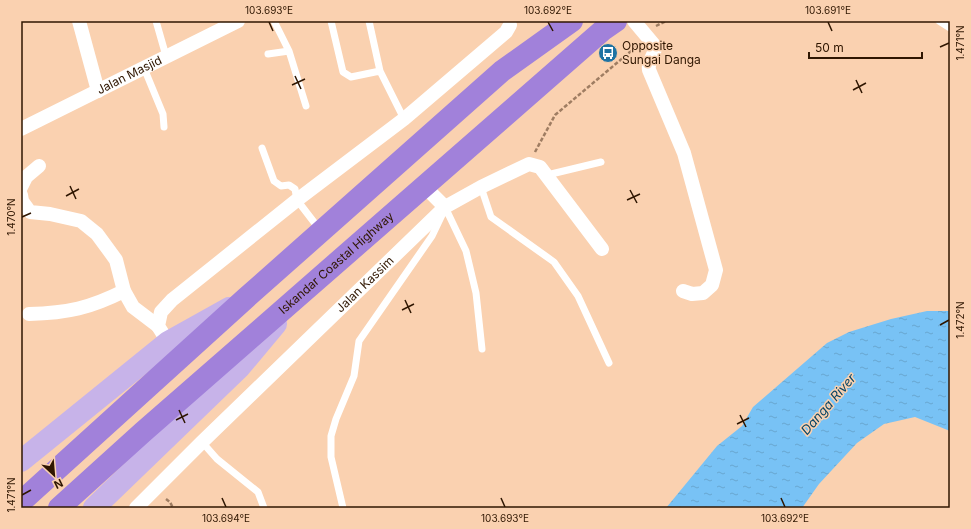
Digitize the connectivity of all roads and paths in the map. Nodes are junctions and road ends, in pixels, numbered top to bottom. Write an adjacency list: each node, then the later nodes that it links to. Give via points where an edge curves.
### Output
1 (79, 21): 23 (street)
2 (156, 21): 19 (lane)
3 (238, 21): 19 (street, Jalan Masjid)
4 (274, 21): 17 (lane)
5 (331, 21): 21 (lane, via 343,72 350,77)
6 (369, 21): 21 (lane)
7 (548, 21): 22 (highway)
8 (572, 21): 22 (highway)
9 (616, 21): 33 (highway, Iskandar Coastal Highway, via 524,97)
10 (634, 21): 43 (street, via 655,46 654,54 649,61 649,70 684,153 716,270 712,285 703,293 692,294)
11 (666, 21): 14 (path)
12 (939, 21): 15 (lane)
13 (509, 23): 25 (street, via 506,32)
14 (652, 28)
15 (950, 28)
16 (638, 45): 30 (path, via 555,116)
17 (289, 51): 18 (lane); 24 (lane)
18 (268, 54)
19 (166, 56): 20 (street, Jalan Masjid)
20 (144, 68): 23 (street, Jalan Masjid); 26 (lane, via 163,114)
21 (380, 71): 25 (lane)
22 (502, 71): 39 (highway)
23 (98, 91): 27 (street, Jalan Masjid)
24 (306, 106)
25 (404, 119): 37 (street)
26 (164, 127)
27 (21, 129)
28 (262, 148): 37 (lane, via 274,181 281,186 292,187)
29 (601, 162): 32 (lane)
30 (529, 164): 32 (street, via 540,167); 34 (street, Jalan Kassim)
31 (39, 166): 35 (street, via 26,177)
32 (547, 175): 40 (street)
33 (424, 186): 38 (street); 41 (highway, Iskandar Coastal Highway)
34 (480, 186): 38 (street, Jalan Kassim); 48 (lane, via 491,217 554,262 578,296)
35 (21, 187)
36 (21, 195): 42 (street, via 30,212 80,221 97,234 116,260)
37 (297, 200): 39 (lane); 46 (street, via 172,300 161,312)
38 (445, 207): 47 (lane, via 466,251 476,293); 49 (street, Jalan Kassim); 56 (lane, via 432,236 359,341 354,376 331,436 331,457)
39 (321, 232): 44 (highway)
40 (602, 249)
41 (308, 287): 52 (highway, Iskandar Coastal Highway); 53 (main road, via 240,367)
42 (124, 291): 45 (street, via 78,310); 46 (street, via 133,307)
43 (683, 291)
44 (246, 298): 46 (main road); 51 (highway)
45 (29, 314)
46 (163, 334): 50 (main road)
47 (482, 349)
48 (609, 363)
49 (202, 442): 54 (street, Jalan Kassim); 55 (lane, via 217,459 258,492)
50 (21, 461)
51 (26, 498)
52 (59, 508)
53 (94, 508)
54 (136, 508)
55 (264, 508)
56 (343, 508)

